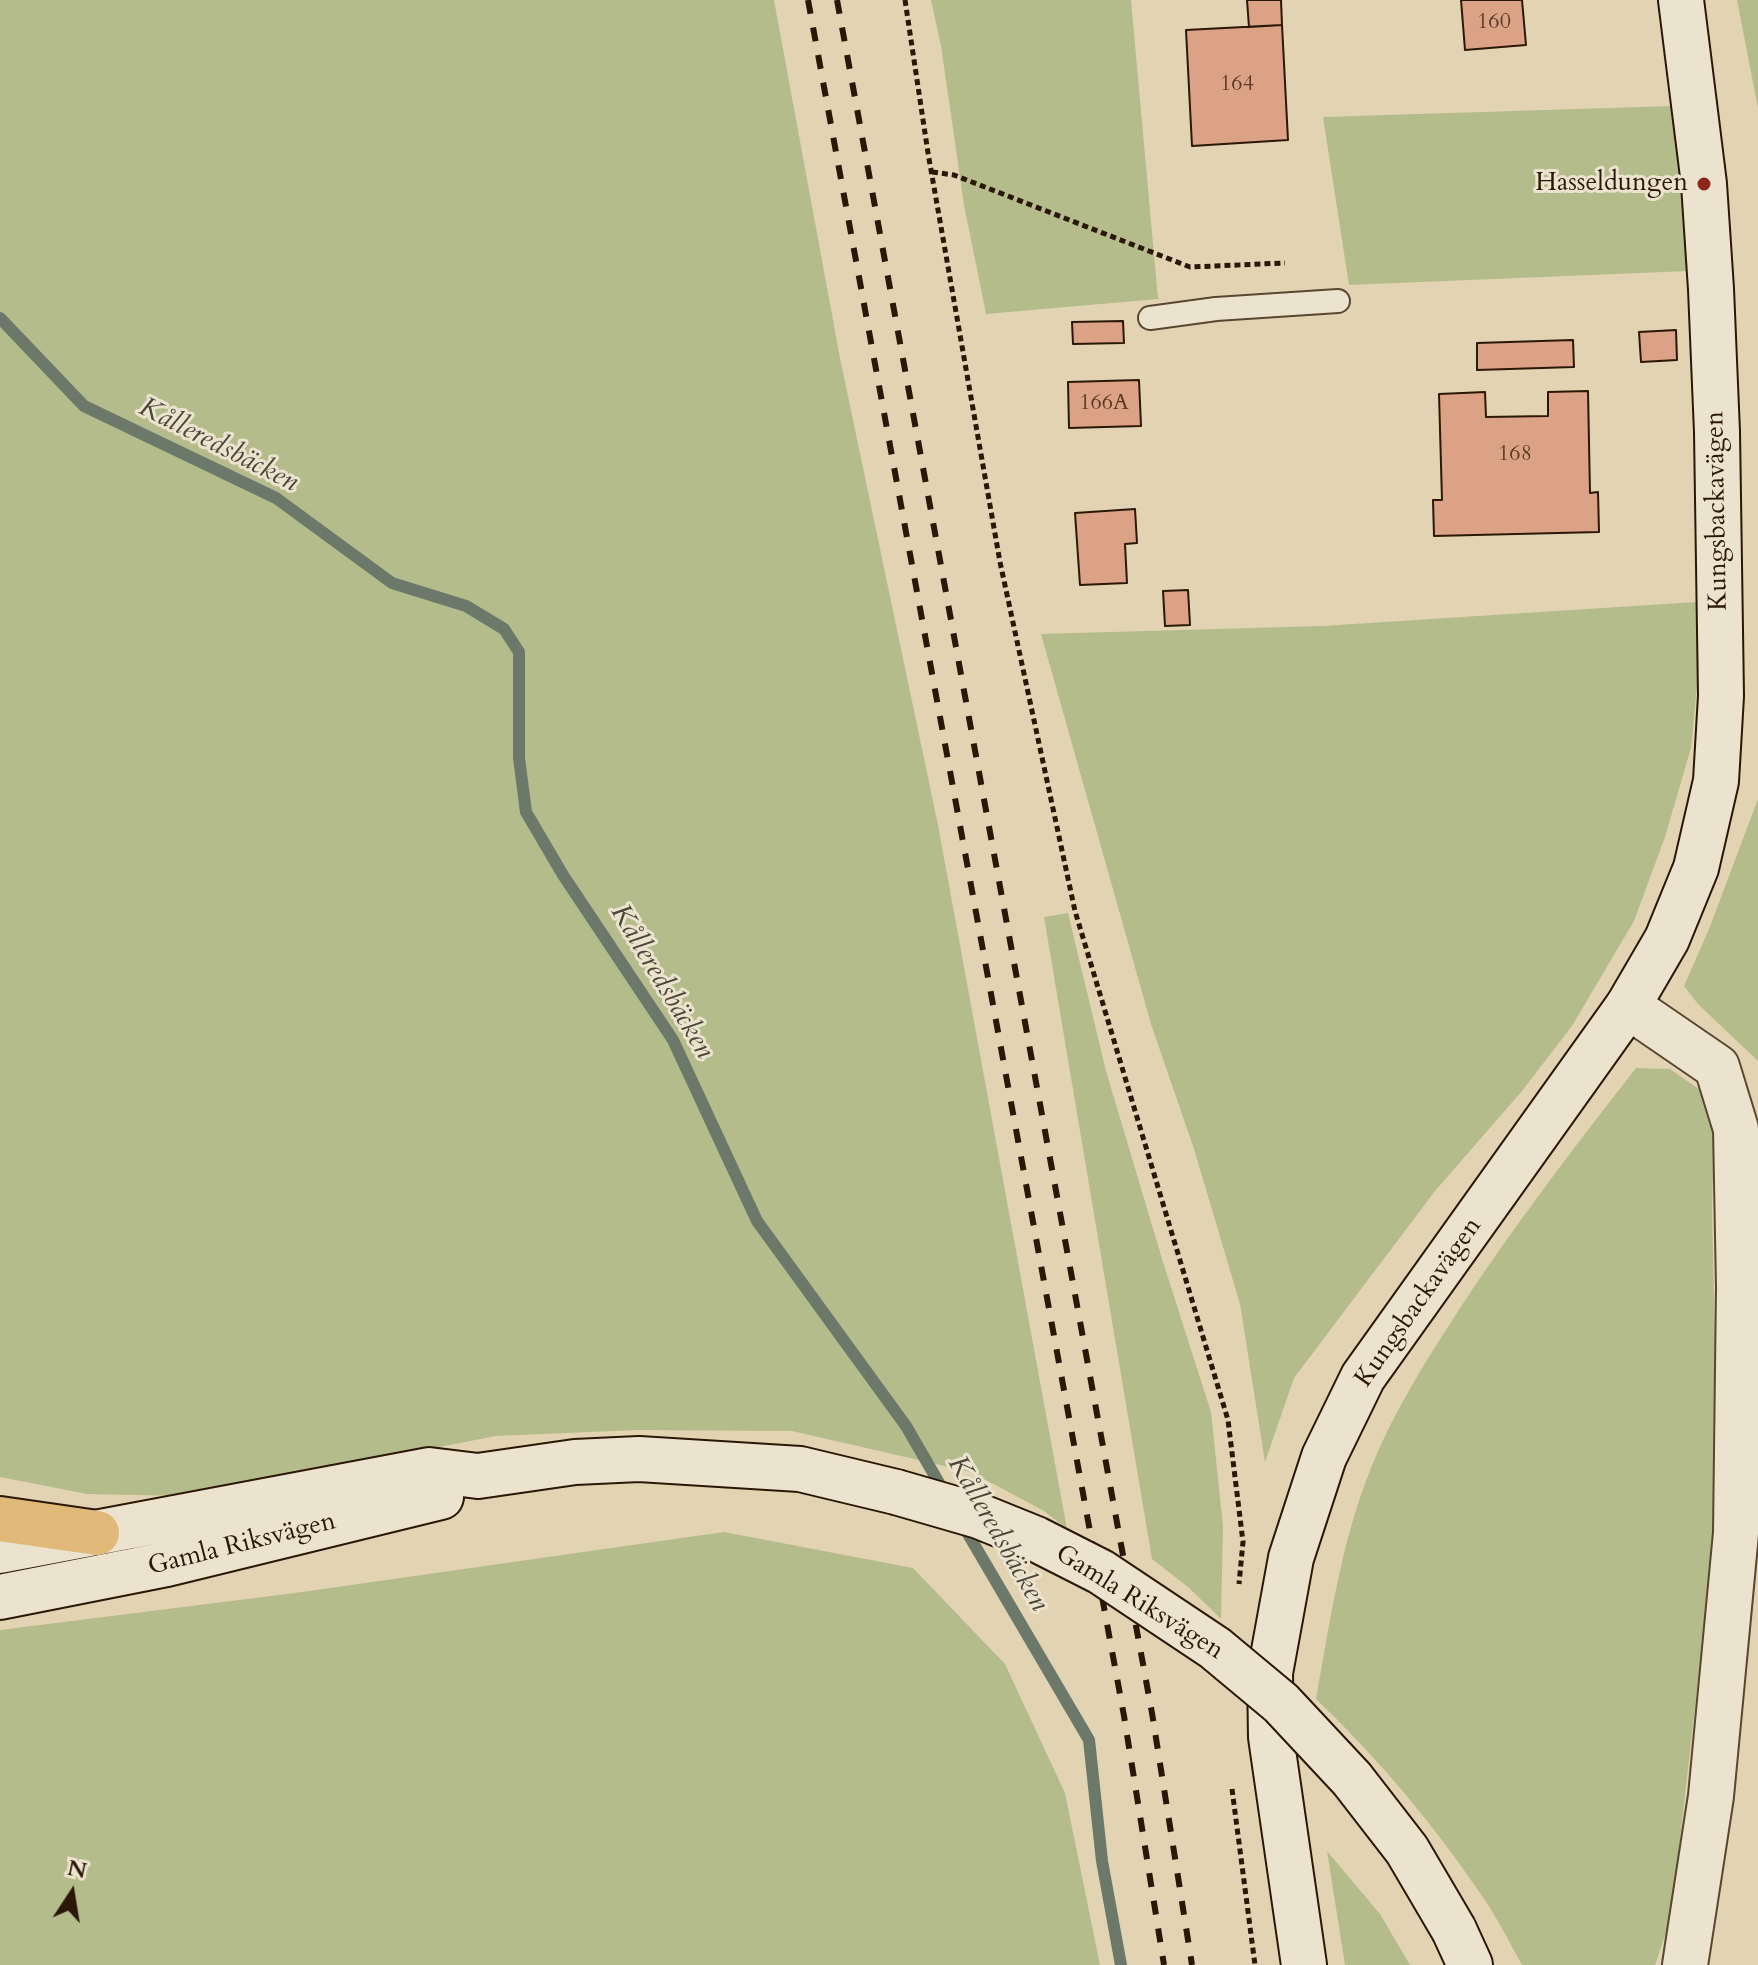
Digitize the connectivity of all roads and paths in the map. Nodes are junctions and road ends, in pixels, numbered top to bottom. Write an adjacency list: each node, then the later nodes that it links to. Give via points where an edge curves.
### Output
1 (905, 0): 3 (path)
2 (1681, 0): 7 (street, Kungsbackavägen, via 1709,250 1721,696 1716,781 1696,868 1667,939)
3 (932, 172): 4 (path, via 1012,196 1190,267); 12 (path, via 1000,562 1075,911 1228,1420 1243,1542)
4 (1285, 263)
5 (1338, 301): 6 (lane)
6 (1150, 318)
7 (1628, 1006): 17 (street, Kungsbackavägen, via 1363,1377 1324,1457 1291,1558 1270,1673 1273,1753); 18 (street, via 1717,1067 1736,1129 1736,1533 1711,1796)
8 (478, 1476): 10 (street, Gamla Riksvägen, via 429,1470); 13 (street, Gamla Riksvägen, via 444,1496 167,1564); 15 (street, Gamla Riksvägen, bridge, via 639,1459 800,1469 979,1516 1036,1539 1101,1572 1215,1648 1281,1703 1352,1779 1407,1850)
9 (0, 1519): 10 (highway)
10 (97, 1533): 11 (street, Gamla Riksvägen)
11 (0, 1551)
12 (1239, 1590)
13 (0, 1597)
14 (1230, 1776): 16 (path)
15 (1462, 1947)
16 (1255, 1965)
17 (1304, 1965)
18 (1685, 1965)

